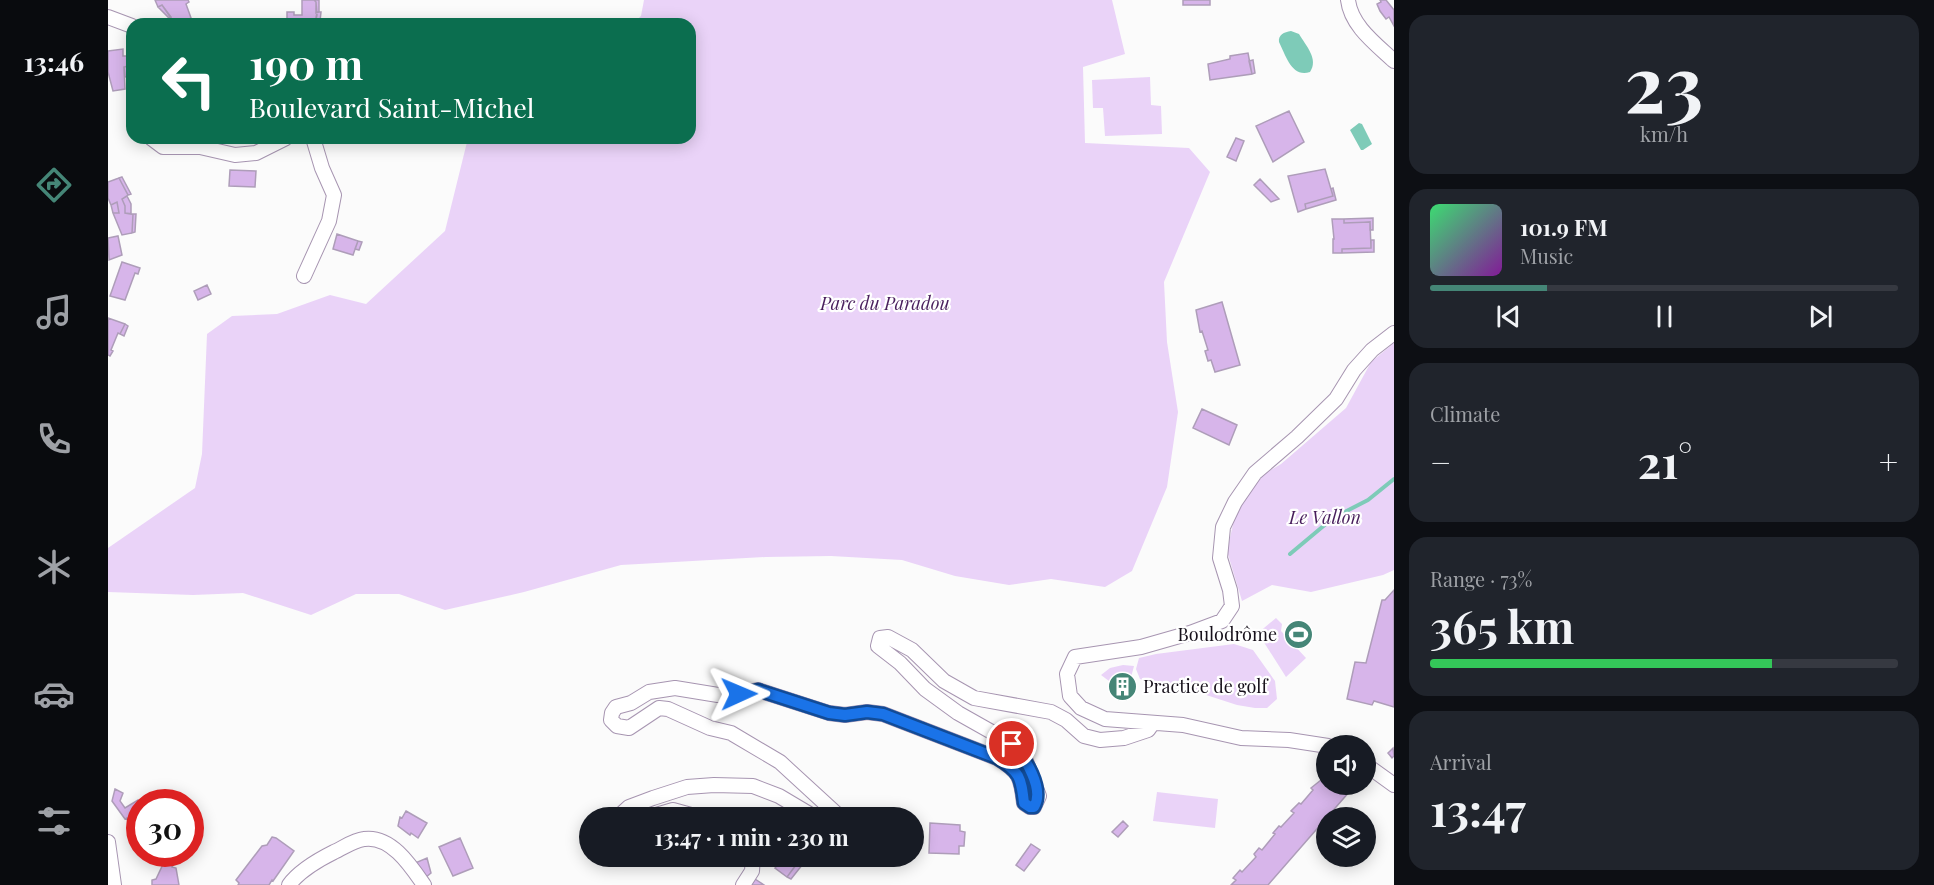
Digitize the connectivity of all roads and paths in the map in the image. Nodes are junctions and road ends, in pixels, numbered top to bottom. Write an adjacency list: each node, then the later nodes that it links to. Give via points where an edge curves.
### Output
1 (1348, 0): 4 (street, via 1362,30)
2 (108, 17): 3 (street)
3 (126, 24)
4 (1394, 61)
5 (159, 144): 6 (street, via 235,155 256,153)
6 (274, 144)
7 (315, 144): 8 (street, via 334,195 329,221)
8 (304, 276)
9 (1394, 333): 10 (street, via 1354,370 1336,399 1255,473 1235,502 1223,527 1220,558 1232,606 1222,621 1141,647 1075,657 1067,674 1070,696 1081,708 1105,719)
10 (1153, 723): 11 (street, via 1183,725 1241,738); 16 (street, via 1148,730 1124,738 1100,740 1084,736 1051,712 974,698 944,681 912,650 888,637 880,638 879,645 925,689 1012,744 1024,756 1039,796 1034,807 1030,807 1024,803 1022,784 1014,769 997,758 883,714 829,713 758,690 718,694 675,688 649,692 632,703 616,706 612,713 611,720 617,726 629,728 659,708 668,709 731,733 780,762)
11 (1316, 744)
12 (1376, 772): 13 (street)
13 (1394, 784)
14 (629, 807): 15 (street, via 687,788 714,784 753,786)
15 (798, 807)
16 (830, 807)
17 (108, 842): 19 (street)
18 (752, 867): 22 (street)
19 (114, 885)
20 (289, 885): 21 (street, via 321,858 362,839 375,839 408,862)
21 (424, 885)
22 (743, 885)

